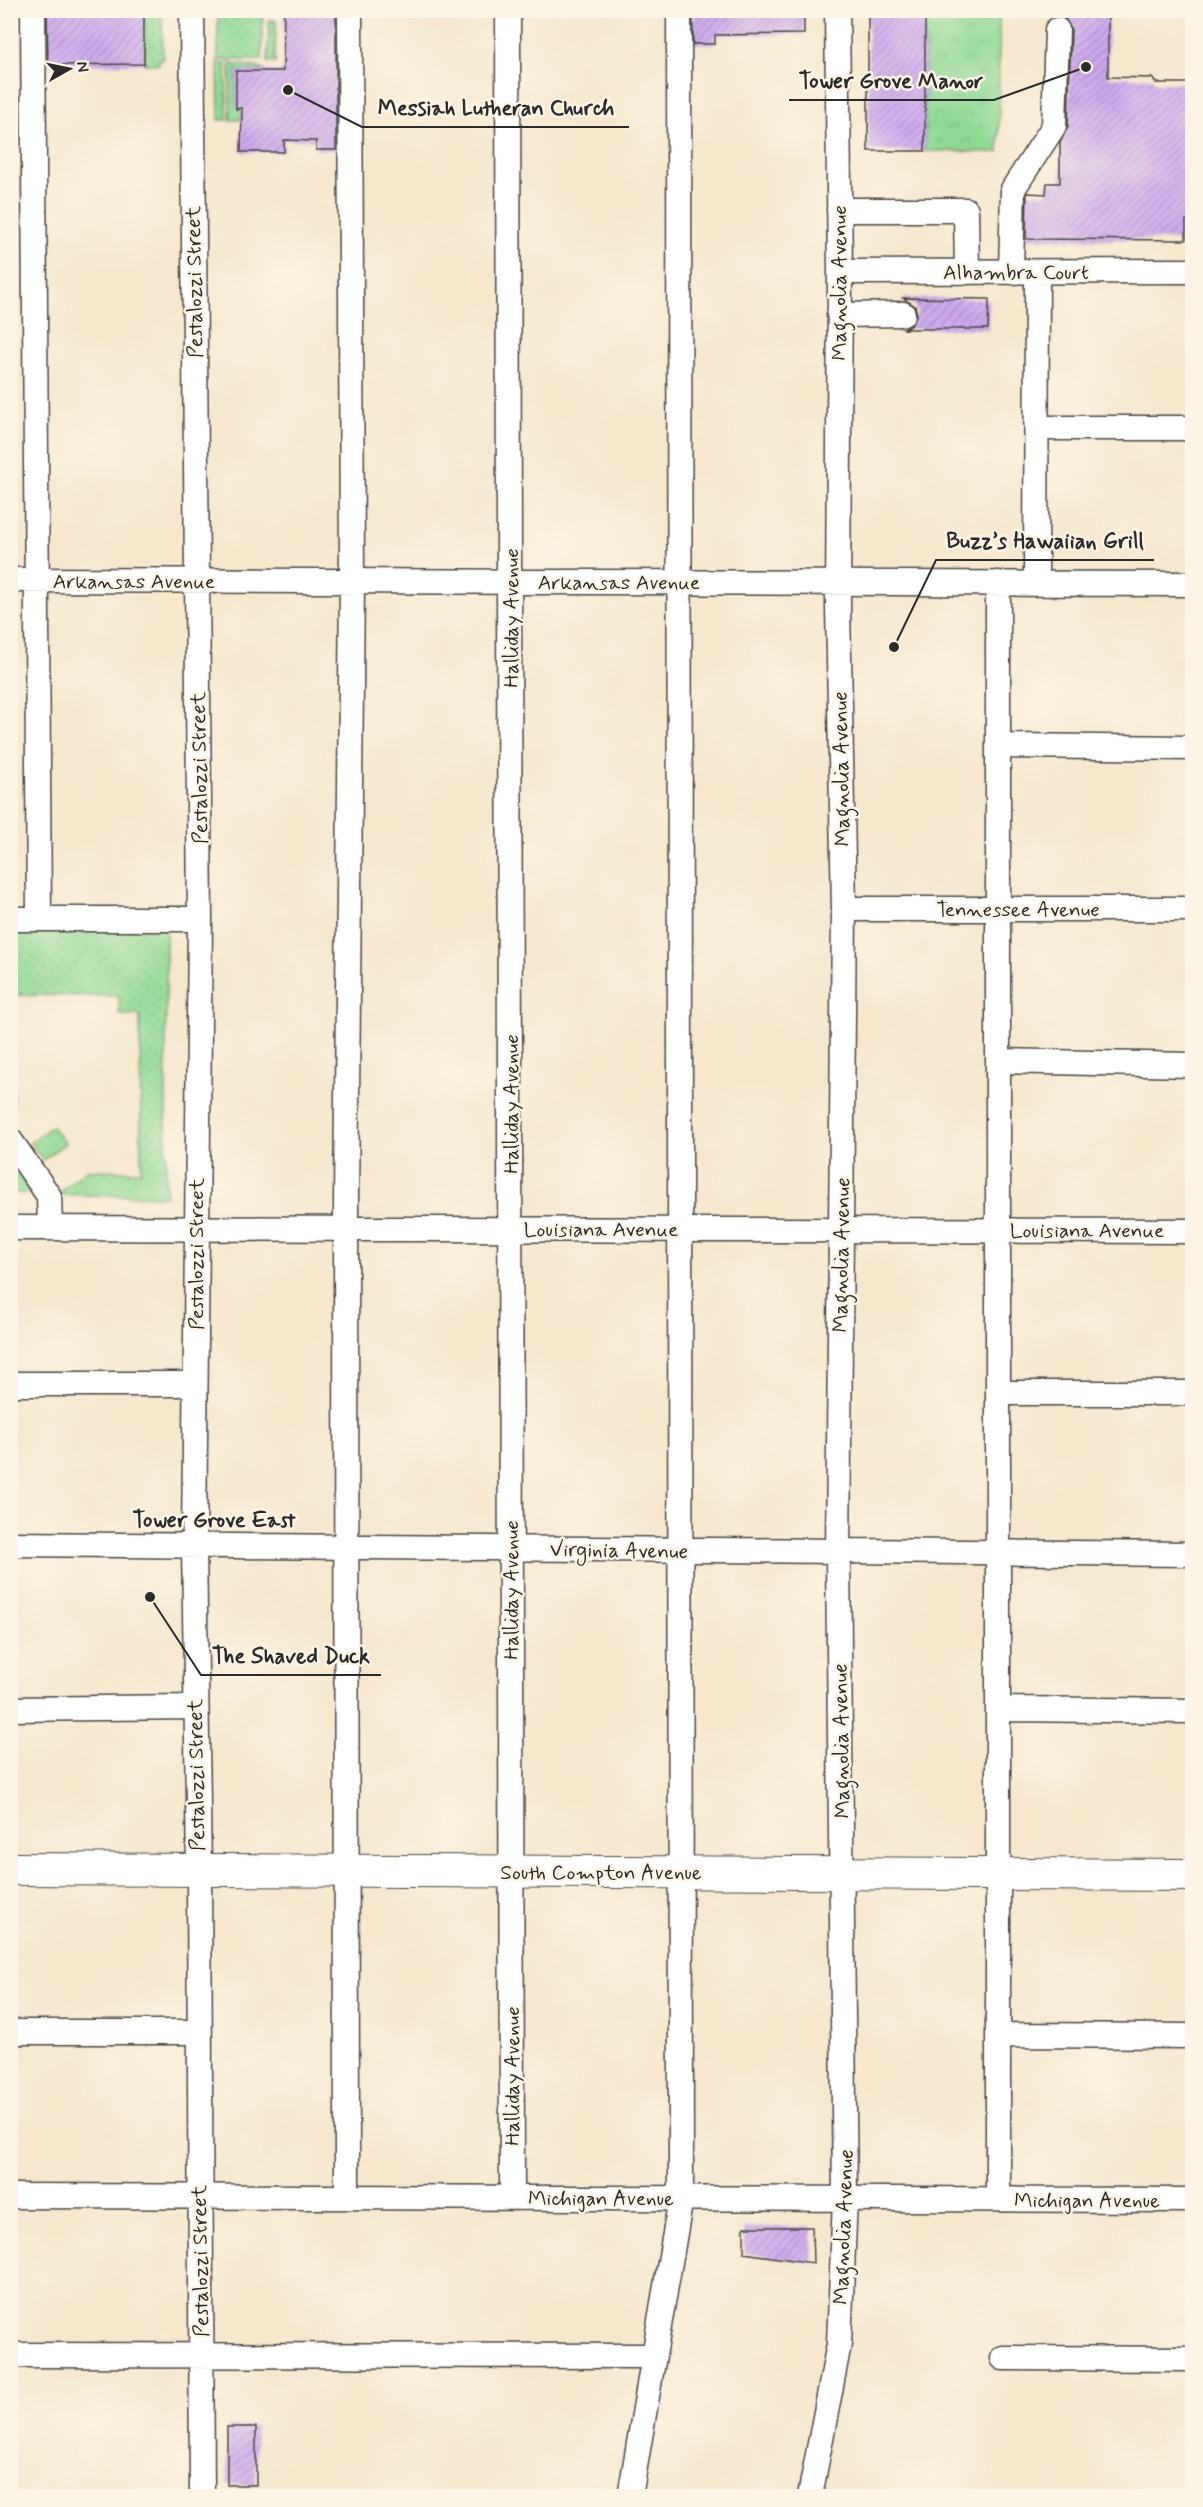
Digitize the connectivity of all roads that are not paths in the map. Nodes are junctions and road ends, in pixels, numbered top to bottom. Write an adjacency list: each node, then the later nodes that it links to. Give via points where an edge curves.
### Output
1 (33, 10): 19 (street)
2 (192, 10): 20 (street, Pestalozzi Street)
3 (350, 10): 21 (street)
4 (508, 10): 22 (street, Halliday Avenue)
5 (679, 10): 23 (street)
6 (837, 10): 8 (street, Magnolia Avenue)
7 (1057, 30): 12 (street, via 1054,126 1013,189)
8 (839, 210): 10 (street, Magnolia Avenue); 11 (street, via 966,210)
9 (1192, 271): 13 (street, Alhambra Court)
10 (840, 272): 11 (street, Alhambra Court); 15 (street, Magnolia Avenue)
11 (967, 272): 12 (street, Alhambra Court)
12 (1011, 272): 13 (street, Alhambra Court)
13 (1037, 272): 16 (street)
14 (903, 314): 15 (street)
15 (839, 315): 24 (street, Magnolia Avenue)
16 (1037, 428): 17 (street); 26 (street)
17 (1192, 428)
18 (10, 580): 19 (street, Arkansas Avenue)
19 (35, 580): 20 (street, Arkansas Avenue); 34 (street)
20 (197, 581): 21 (street, Arkansas Avenue); 35 (street, Pestalozzi Street)
21 (352, 582): 22 (street, Arkansas Avenue); 42 (street)
22 (511, 582): 23 (street, Arkansas Avenue); 43 (street, Halliday Avenue)
23 (678, 582): 24 (street, Arkansas Avenue); 44 (street)
24 (838, 583): 25 (street, Arkansas Avenue); 30 (street, Magnolia Avenue)
25 (998, 583): 26 (street, Arkansas Avenue); 28 (street)
26 (1036, 583): 27 (street, Arkansas Avenue)
27 (1192, 584)
28 (998, 746): 29 (street); 31 (street)
29 (1192, 748)
30 (844, 909): 31 (street, Tennessee Avenue); 45 (street, Magnolia Avenue)
31 (998, 909): 32 (street, Tennessee Avenue); 36 (street)
32 (1192, 909)
33 (10, 919): 34 (street)
34 (39, 919): 35 (street)
35 (200, 919): 41 (street, Pestalozzi Street)
36 (998, 1061): 37 (street); 46 (street)
37 (1192, 1065)
38 (10, 1140): 40 (street, via 49,1196)
39 (10, 1228): 40 (street, Louisiana Avenue)
40 (50, 1228): 41 (street, Louisiana Avenue)
41 (195, 1228): 42 (street, Louisiana Avenue); 49 (street, Pestalozzi Street)
42 (346, 1229): 43 (street, Louisiana Avenue); 54 (street)
43 (511, 1229): 44 (street, Louisiana Avenue); 55 (street, Halliday Avenue)
44 (679, 1230): 45 (street, Louisiana Avenue); 56 (street)
45 (842, 1230): 46 (street, Louisiana Avenue); 57 (street, Magnolia Avenue)
46 (998, 1230): 47 (street, Louisiana Avenue); 50 (street)
47 (1192, 1231)
48 (10, 1384): 49 (street)
49 (195, 1384): 53 (street, Pestalozzi Street)
50 (998, 1393): 51 (street); 58 (street)
51 (1192, 1393)
52 (10, 1544): 53 (street, Virginia Avenue)
53 (194, 1546): 54 (street, Virginia Avenue); 60 (street, Pestalozzi Street)
54 (346, 1548): 55 (street, Virginia Avenue); 66 (street)
55 (512, 1549): 56 (street, Virginia Avenue); 67 (street, Halliday Avenue)
56 (680, 1551): 57 (street, Virginia Avenue); 68 (street)
57 (838, 1552): 58 (street, Virginia Avenue); 69 (street, Magnolia Avenue)
58 (998, 1553): 59 (street, Virginia Avenue); 62 (street)
59 (1192, 1554)
60 (194, 1707): 61 (street); 65 (street, Pestalozzi Street)
61 (10, 1709)
62 (998, 1709): 63 (street); 70 (street)
63 (1192, 1711)
64 (10, 1869): 65 (main road, South Compton Avenue)
65 (198, 1869): 66 (main road, South Compton Avenue); 73 (street, Pestalozzi Street)
66 (349, 1871): 67 (main road, South Compton Avenue); 77 (street)
67 (512, 1871): 68 (main road, South Compton Avenue); 79 (street, Halliday Avenue)
68 (680, 1872): 69 (main road, South Compton Avenue); 80 (street)
69 (843, 1873): 70 (main road, South Compton Avenue); 81 (street, Magnolia Avenue)
70 (998, 1874): 71 (main road, South Compton Avenue); 74 (street)
71 (1192, 1875)
72 (10, 2032): 73 (street)
73 (200, 2032): 78 (street, Pestalozzi Street)
74 (998, 2035): 75 (street); 82 (street)
75 (1192, 2036)
76 (10, 2196): 78 (street, Michigan Avenue)
77 (347, 2196): 78 (street, Michigan Avenue); 79 (street, Michigan Avenue)
78 (199, 2197): 85 (street, Pestalozzi Street)
79 (512, 2197): 80 (street, Michigan Avenue)
80 (681, 2198): 81 (street, Michigan Avenue); 86 (street)
81 (845, 2199): 82 (street, Michigan Avenue); 91 (street, Magnolia Avenue, via 839,2344)
82 (998, 2199): 83 (street, Michigan Avenue)
83 (1192, 2200)
84 (10, 2355): 85 (street)
85 (200, 2355): 86 (street); 89 (street, Pestalozzi Street)
86 (654, 2356): 90 (street)
87 (1003, 2358): 88 (street)
88 (1192, 2359)
89 (202, 2496)
90 (630, 2496)
91 (810, 2496)

